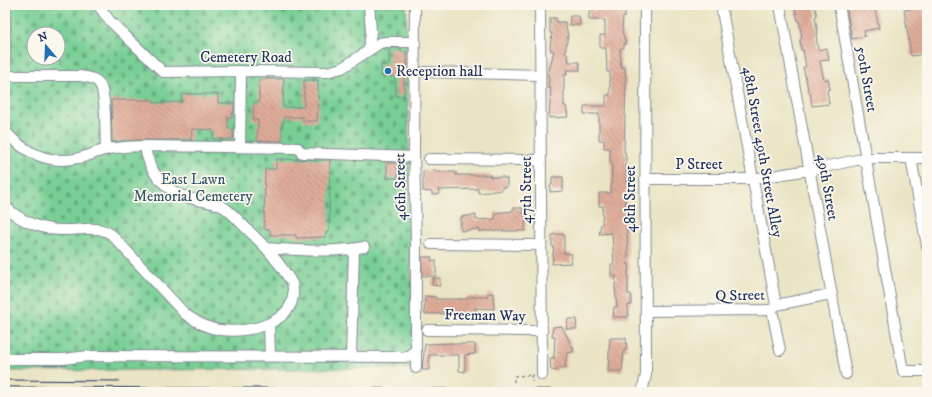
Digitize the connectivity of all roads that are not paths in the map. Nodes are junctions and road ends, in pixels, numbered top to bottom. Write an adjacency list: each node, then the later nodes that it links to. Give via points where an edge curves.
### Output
1 (5, 5): 15 (street)
2 (98, 5): 12 (street, Cemetery Road, via 110,21 163,72)
3 (369, 5): 11 (street)
4 (415, 5): 10 (street, 46th Street)
5 (540, 5): 14 (street, 47th Street)
6 (644, 5): 28 (street, 48th Street)
7 (721, 5): 29 (street, 48th Street 49th Street Alley)
8 (780, 5): 27 (street, 49th Street)
9 (839, 5): 22 (street, 50th Street)
10 (415, 42): 11 (street, Cemetery Road, via 385,42); 21 (street, 46th Street)
11 (369, 49): 12 (street, Cemetery Road, via 342,68 327,72)
12 (241, 71): 19 (street)
13 (424, 72): 14 (street)
14 (540, 75): 26 (street, 47th Street)
15 (5, 76): 16 (street); 20 (street, via 80,76 97,81 104,96)
16 (5, 95)
17 (5, 131): 20 (street, via 23,148 58,161 77,159)
18 (145, 146): 19 (street); 20 (street); 35 (street, via 156,176 166,186 185,197 222,206)
19 (240, 147): 21 (street, via 298,148 302,153)
20 (106, 150)
21 (414, 157): 42 (street, 46th Street)
22 (866, 158): 23 (street); 27 (street, P Street); 48 (street, 50th Street, via 904,371)
23 (911, 158): 24 (street); 34 (street)
24 (927, 158)
25 (429, 159): 26 (street)
26 (541, 160): 33 (street, 47th Street)
27 (809, 170): 29 (street, P Street); 36 (street, 49th Street)
28 (645, 179): 29 (street, P Street); 38 (street, 48th Street)
29 (752, 179): 37 (street, 48th Street 49th Street Alley)
30 (5, 203): 31 (street)
31 (5, 207): 39 (street, via 20,218 52,229 98,228 108,231 184,314 199,323 230,331)
32 (431, 244): 33 (street)
33 (541, 245): 41 (street, 47th Street)
34 (927, 246)
35 (267, 248): 39 (street, via 287,274 294,289 293,299 287,310); 45 (street, via 359,248)
36 (831, 294): 37 (street, Q Street); 49 (street, 49th Street)
37 (774, 308): 38 (street, Q Street); 43 (street, 48th Street 49th Street Alley)
38 (646, 311): 51 (street, 48th Street, via 646,375)
39 (269, 324): 44 (street)
40 (427, 330): 41 (street, Freeman Way)
41 (542, 331): 50 (street, 47th Street)
42 (415, 350): 45 (street, via 405,357); 47 (street, 46th Street)
43 (780, 350)
44 (270, 356): 45 (street); 46 (street, via 88,356 63,359)
45 (351, 358)
46 (5, 359)
47 (416, 368)
48 (927, 371)
49 (846, 374)
50 (542, 375)
51 (642, 392)

